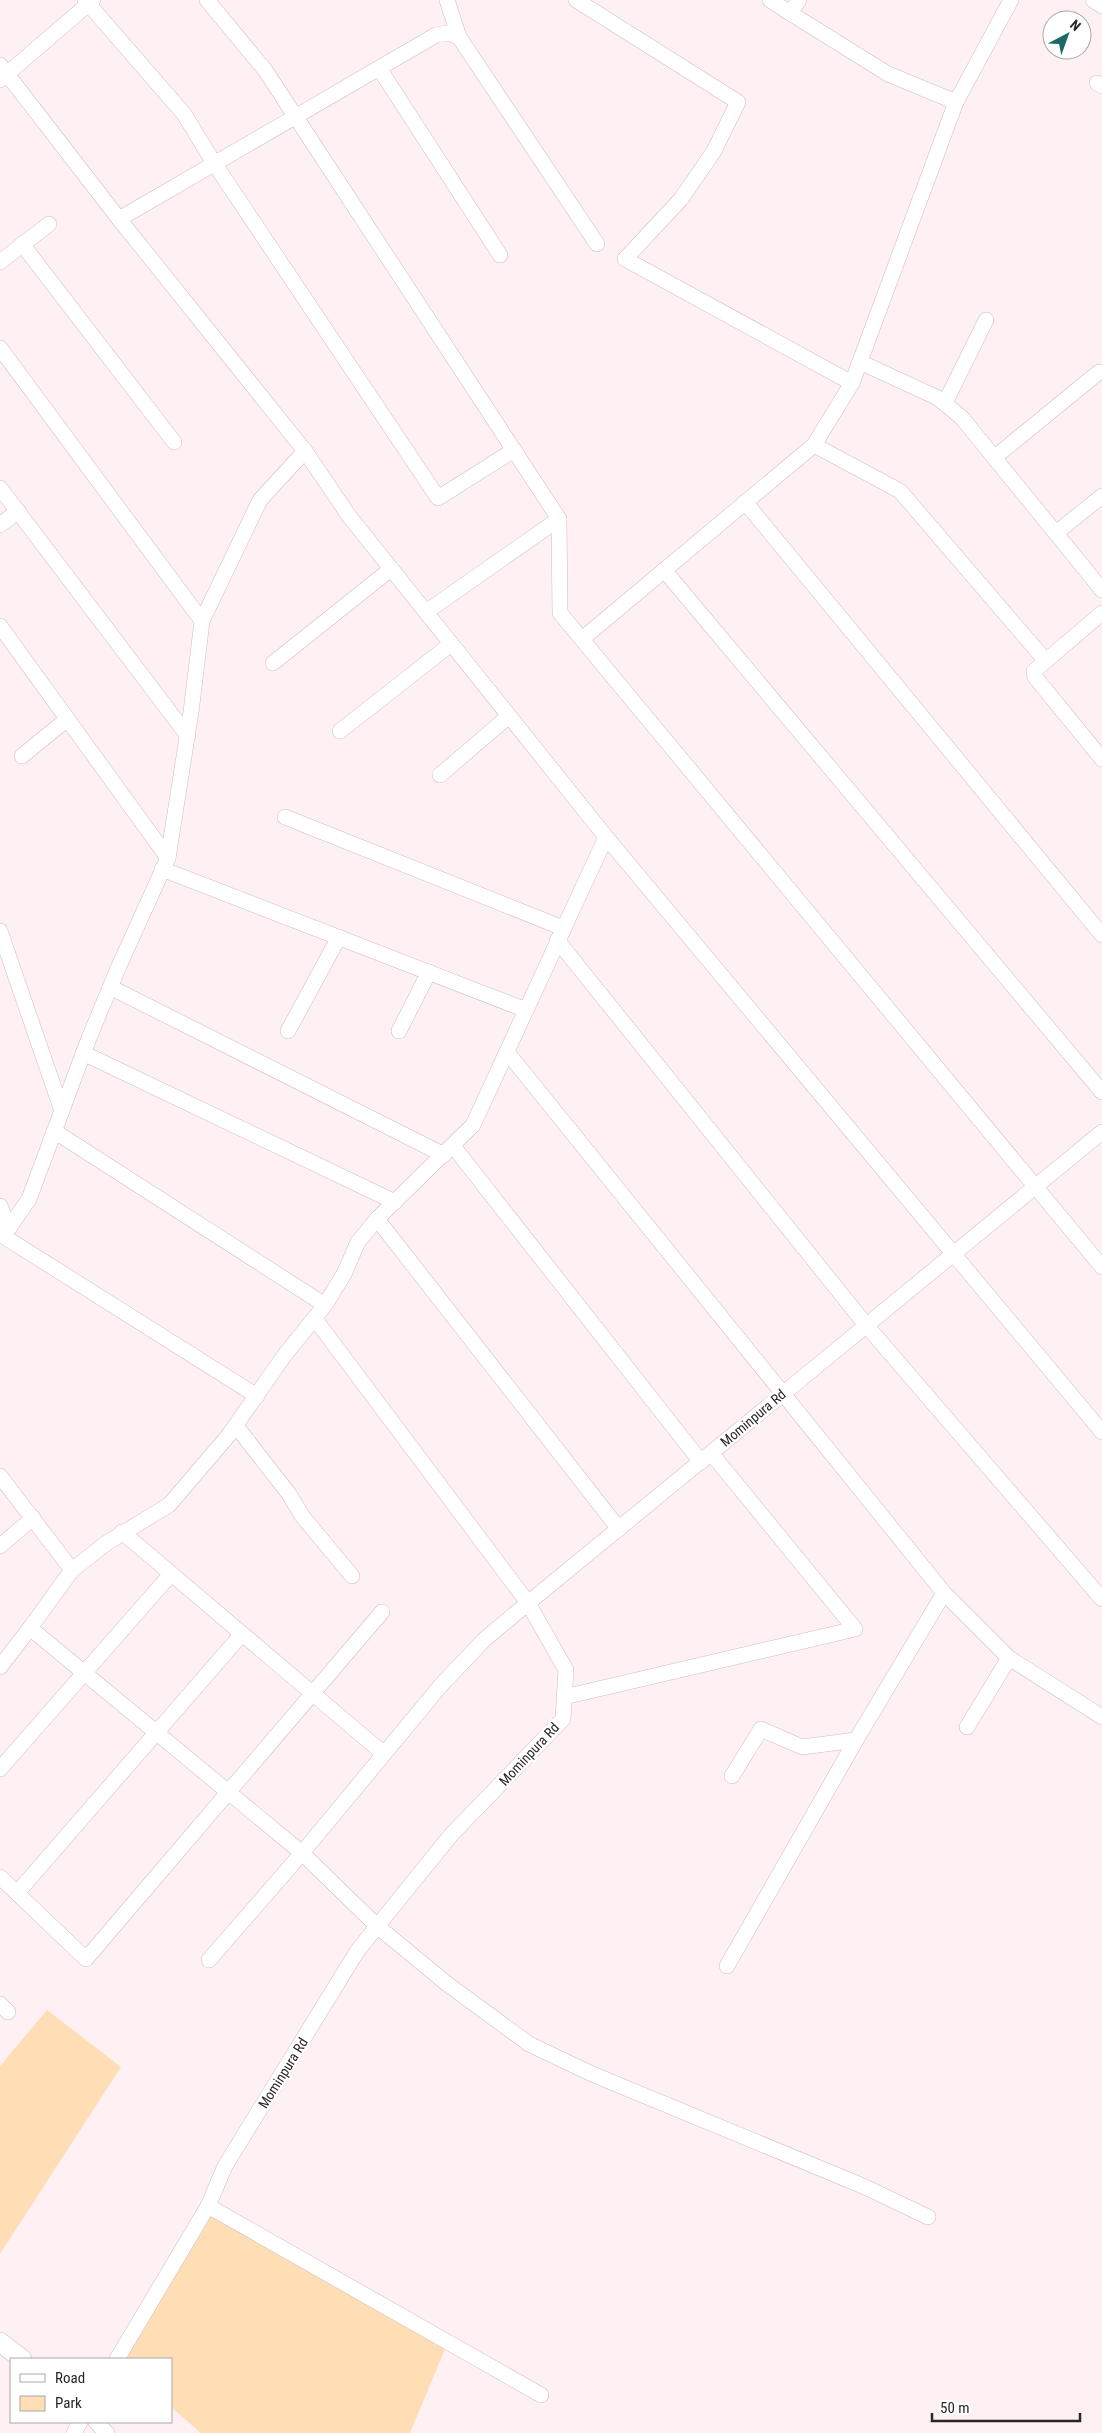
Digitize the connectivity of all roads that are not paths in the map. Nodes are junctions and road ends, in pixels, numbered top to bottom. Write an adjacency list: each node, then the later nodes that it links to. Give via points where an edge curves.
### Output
1 (207, 0): 15 (street, via 265,70)
2 (447, 0): 11 (street)
3 (576, 0): 27 (street, via 738,102 714,151 681,199 625,260)
4 (770, 0): 10 (street)
5 (799, 0): 10 (street)
6 (1011, 0): 14 (street)
7 (1093, 0): 9 (street)
8 (88, 1): 13 (street); 16 (street, via 184,114)
9 (1102, 6)
10 (790, 13): 14 (street, via 888,74)
11 (459, 37): 12 (street, via 447,33 436,35); 20 (street)
12 (378, 68): 15 (street); 21 (street)
13 (2, 73): 17 (street)
14 (956, 102): 25 (street)
15 (295, 116): 16 (street); 31 (street)
16 (214, 164): 17 (street); 31 (street, via 438,498)
17 (119, 219): 32 (street)
18 (49, 224): 19 (street)
19 (22, 244): 22 (street); 29 (street)
20 (597, 244)
21 (500, 255)
22 (0, 262)
23 (986, 320): 28 (street)
24 (0, 348): 46 (street)
25 (860, 362): 27 (street); 28 (street)
26 (1099, 372): 33 (street)
27 (852, 383): 30 (street)
28 (945, 403): 33 (street)
29 (174, 442)
30 (814, 445): 36 (street); 50 (street, via 900,491)
31 (514, 450): 38 (street)
32 (305, 451): 41 (street, via 349,516); 46 (street, via 260,500)
33 (995, 457): 40 (street)
34 (0, 488): 37 (street)
35 (1102, 496): 40 (street)
36 (745, 502): 42 (street); 64 (street)
37 (18, 511): 39 (street); 55 (street)
38 (559, 519): 44 (street); 48 (street, via 560,613)
39 (0, 525)
40 (1056, 533): 43 (street)
41 (392, 569): 44 (street); 51 (street)
42 (664, 570): 48 (street); 73 (street)
43 (1102, 590)
44 (426, 612): 49 (street)
45 (1102, 613): 50 (street)
46 (202, 621): 55 (street)
47 (0, 626): 53 (street)
48 (582, 639): 78 (street)
49 (452, 644): 52 (street); 54 (street)
50 (1045, 660): 57 (street, via 1034,671 1035,676)
51 (273, 663)
52 (509, 716): 58 (street); 60 (street)
53 (66, 720): 56 (street); 61 (street)
54 (340, 731)
55 (188, 736): 61 (street)
56 (22, 756)
57 (1102, 759)
58 (440, 775)
59 (286, 817): 63 (street)
60 (606, 837): 63 (street); 83 (street)
61 (165, 863): 65 (street); 67 (street)
62 (0, 931): 74 (street)
63 (560, 934): 68 (street); 87 (street)
64 (1102, 935)
65 (339, 937): 66 (street); 69 (street)
66 (428, 972): 68 (street); 70 (street)
67 (110, 987): 72 (street); 77 (street)
68 (526, 1010): 71 (street)
69 (288, 1031)
70 (399, 1031)
71 (507, 1052): 77 (street, via 473,1125); 88 (street)
72 (83, 1054): 74 (street); 79 (street)
73 (1102, 1092)
74 (62, 1110): 75 (street)
75 (54, 1131): 82 (street, via 29,1199); 85 (street)
76 (1102, 1132): 78 (street, Mominpura Rd)
77 (449, 1150): 79 (street); 92 (street)
78 (1035, 1187): 83 (street, Mominpura Rd); 84 (street)
79 (395, 1202): 81 (street)
80 (0, 1206): 82 (street)
81 (377, 1219): 85 (street, via 358,1242); 95 (street)
82 (4, 1234): 89 (street)
83 (954, 1253): 87 (street, Mominpura Rd); 91 (street)
84 (1102, 1267)
85 (326, 1305): 86 (street)
86 (315, 1319): 89 (street); 103 (street)
87 (866, 1325): 88 (street, Mominpura Rd); 102 (street)
88 (783, 1394): 92 (street, Mominpura Rd); 101 (street)
89 (257, 1396): 90 (street)
90 (236, 1426): 96 (street, via 169,1504); 100 (street, via 303,1517)
91 (1102, 1432)
92 (706, 1457): 95 (street, Mominpura Rd); 111 (street, via 855,1629)
93 (0, 1476): 94 (street)
94 (33, 1518): 97 (street); 98 (street)
95 (618, 1528): 103 (street, Mominpura Rd)
96 (122, 1532): 98 (street); 99 (street)
97 (0, 1546)
98 (72, 1570): 105 (street)
99 (171, 1574): 106 (street); 109 (street)
100 (352, 1576)
101 (944, 1593): 107 (street); 115 (street)
102 (1102, 1599)
103 (528, 1603): 111 (street, Mominpura Rd, via 566,1670); 116 (street, via 485,1639 442,1684)
104 (382, 1612): 110 (street)
105 (30, 1628): 108 (street); 109 (street)
106 (242, 1634): 110 (street); 114 (street)
107 (1008, 1658): 112 (street); 113 (street)
108 (0, 1667)
109 (85, 1673): 114 (street); 117 (street)
110 (311, 1692): 116 (street); 119 (street)
111 (564, 1698): 123 (street, Mominpura Rd, via 563,1719 451,1835)
112 (1102, 1717)
113 (967, 1727)
114 (158, 1733): 119 (street); 122 (street)
115 (856, 1740): 118 (street, via 802,1747 762,1730); 125 (street)
116 (384, 1754): 120 (street)
117 (0, 1769)
118 (732, 1776)
119 (230, 1792): 120 (street); 122 (street, via 86,1959)
120 (302, 1853): 123 (street); 124 (street)
121 (0, 1877): 122 (street)
122 (17, 1893)
123 (377, 1926): 126 (street, Mominpura Rd, via 358,1950 225,2166); 127 (street, via 446,1983 529,2044 592,2074 863,2186)
124 (209, 1960)
125 (727, 1966)
126 (208, 2206): 130 (street, Mominpura Rd); 131 (street)
127 (928, 2217)
128 (0, 2342): 129 (street)
129 (21, 2358)
130 (118, 2358)
131 (541, 2395)
132 (97, 2423): 133 (street)
133 (107, 2433)

